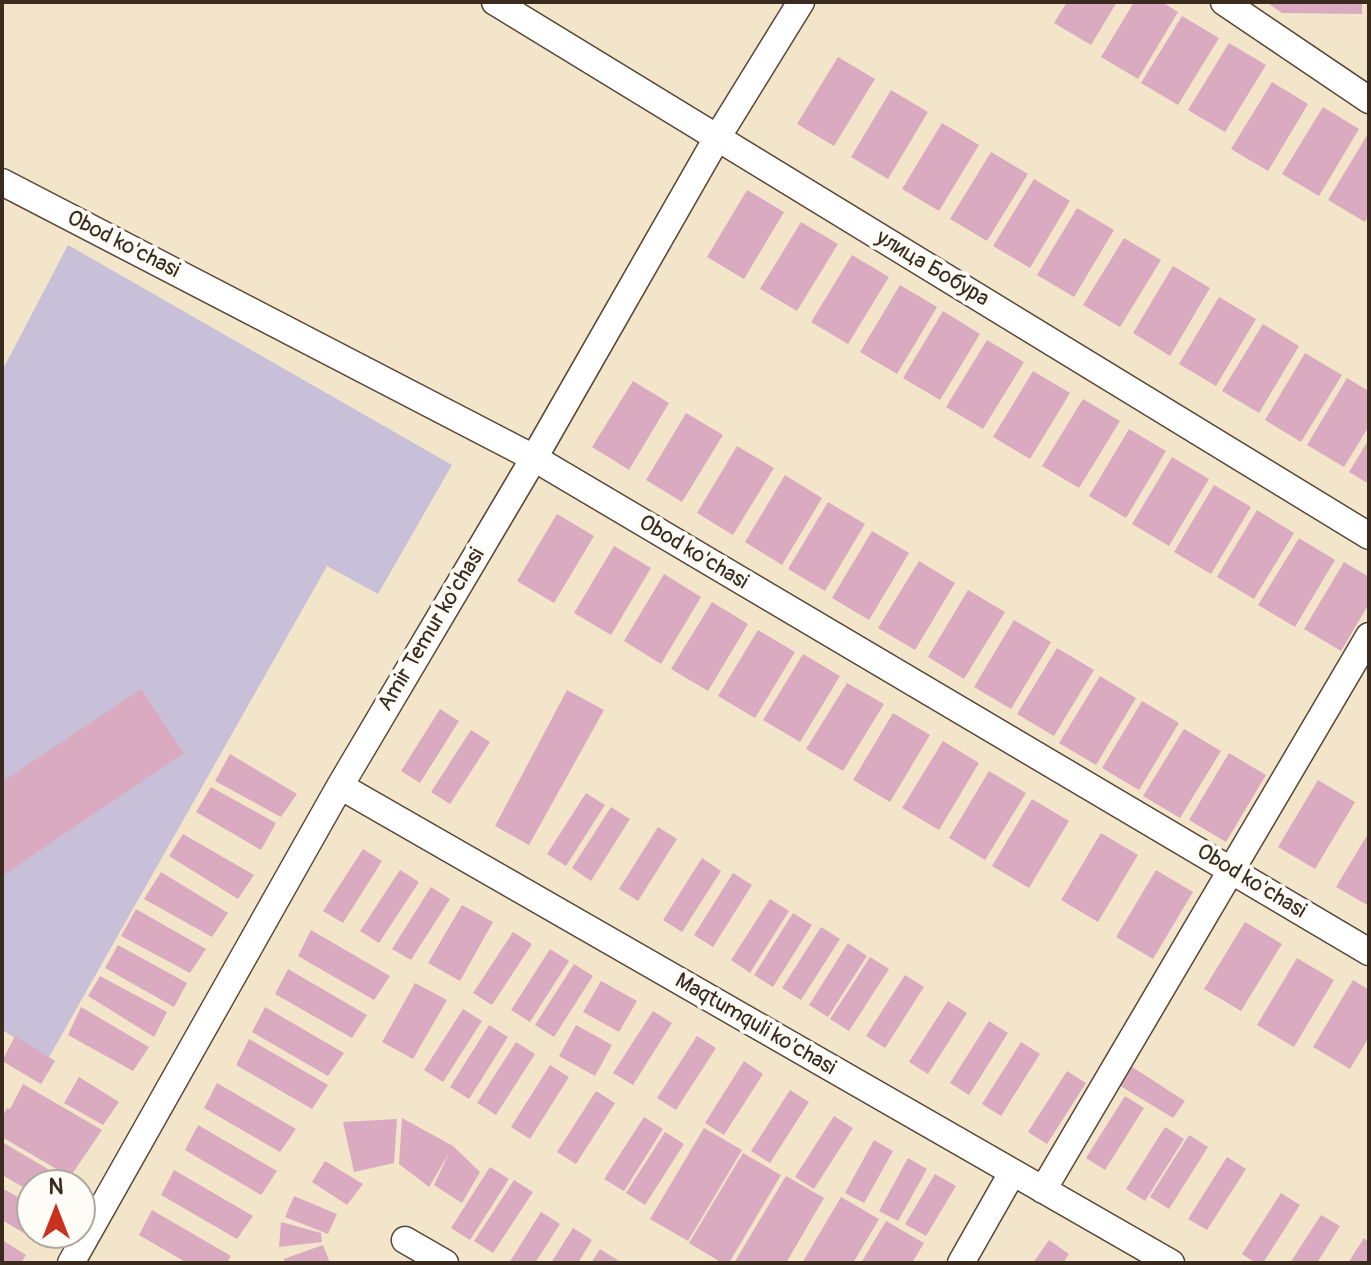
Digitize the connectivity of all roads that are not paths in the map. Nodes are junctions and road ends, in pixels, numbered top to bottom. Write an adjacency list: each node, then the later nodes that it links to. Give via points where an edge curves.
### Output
1 (495, 2): 5 (street, улица Бобура)
2 (801, 2): 5 (street, Amir Temur ko'chasi)
3 (1224, 2): 4 (street)
4 (1369, 100)
5 (717, 138): 7 (street, Amir Temur ko'chasi); 8 (street, улица Бобура)
6 (2, 182): 7 (street, Obod ko'chasi)
7 (534, 458): 10 (street, Amir Temur ko'chasi); 11 (street, Obod ko'chasi)
8 (1369, 536)
9 (1369, 636): 11 (street)
10 (340, 786): 13 (street, Maqtumquli ko'chasi); 16 (street, Amir Temur ko'chasi)
11 (1232, 871): 12 (street, Obod ko'chasi); 14 (street)
12 (1369, 952)
13 (1012, 1173): 14 (street, Maqtumquli ko'chasi); 18 (street)
14 (1043, 1190): 19 (street, Maqtumquli ko'chasi)
15 (405, 1240): 17 (street)
16 (71, 1263)
17 (445, 1263)
18 (961, 1263)
19 (1171, 1263)

